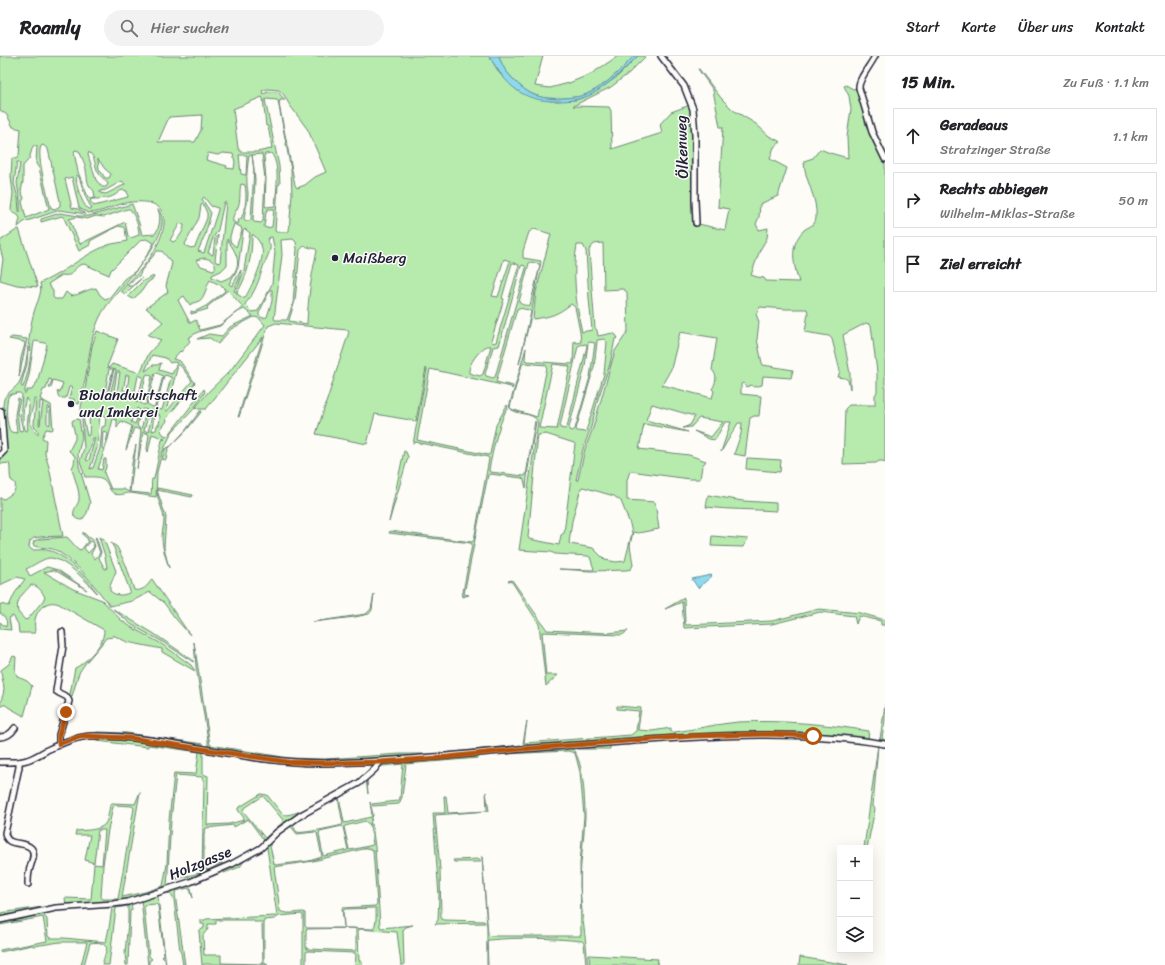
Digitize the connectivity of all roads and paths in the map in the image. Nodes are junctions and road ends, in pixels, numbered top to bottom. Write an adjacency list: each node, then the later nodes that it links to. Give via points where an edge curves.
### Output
1 (661, 56): 4 (street, Ölkenweg, via 684,86 693,108)
2 (874, 56): 3 (street, via 858,85 872,132)
3 (885, 159)
4 (696, 223)
5 (1, 411): 6 (street, via 4,450)
6 (0, 455)
7 (62, 632): 10 (street, via 63,646 56,691 68,697 69,701 59,735)
8 (15, 728): 9 (street, via 12,734)
9 (0, 737)
10 (59, 744): 13 (street); 14 (street, via 85,736 130,738 296,763)
11 (885, 744): 14 (street, via 813,736 693,736)
12 (0, 762): 13 (street)
13 (19, 762): 15 (street, via 5,834 7,840 32,848)
14 (380, 762): 16 (street, Holzgasse, via 359,783 289,822 261,848 190,882 122,903 56,908)
15 (28, 884)
16 (0, 920)

